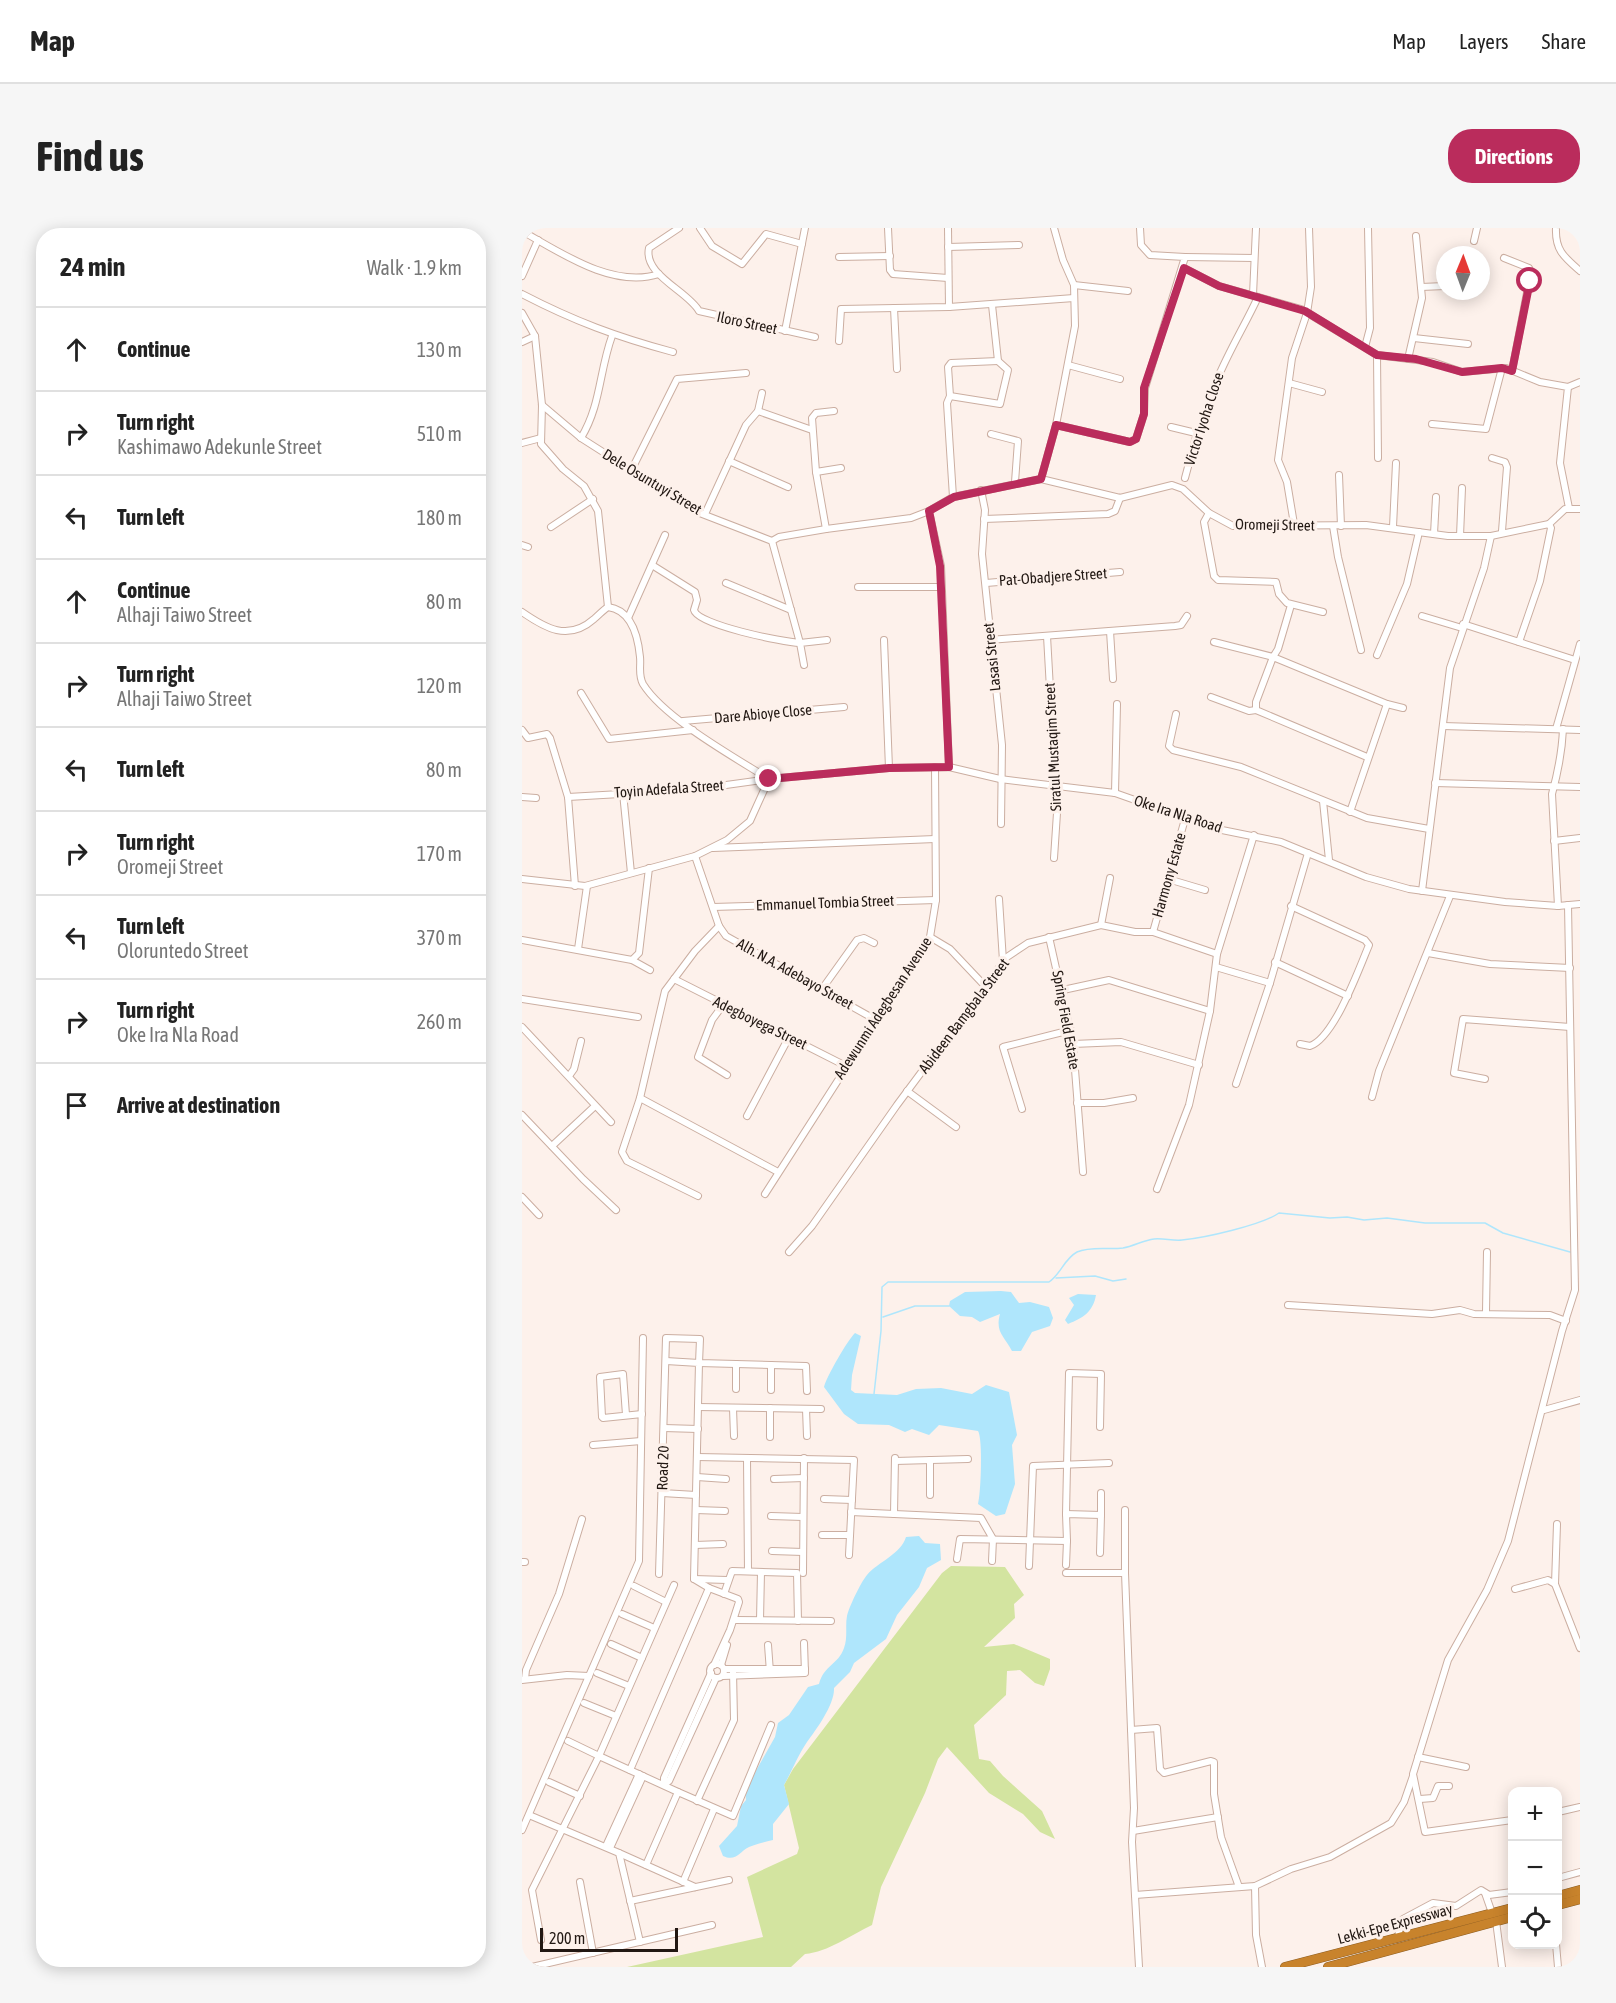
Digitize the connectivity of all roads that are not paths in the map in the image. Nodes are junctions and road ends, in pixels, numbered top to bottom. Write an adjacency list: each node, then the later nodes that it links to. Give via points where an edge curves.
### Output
1 (679, 228): 27 (street, via 649,248 651,263)
2 (700, 228): 17 (street, via 712,246 742,264 766,234)
3 (805, 228): 17 (street)
4 (888, 228): 20 (street)
5 (948, 228): 19 (street)
6 (1054, 228): 30 (street)
7 (1140, 228): 22 (street, via 1141,245 1150,255)
8 (1256, 228): 23 (street)
9 (1309, 228): 41 (street, via 1311,287)
10 (1368, 228): 50 (street, via 1370,328)
11 (1477, 228): 16 (street)
12 (1556, 228): 26 (street, via 1560,253)
13 (522, 231): 15 (street)
14 (1416, 236): 32 (street)
15 (538, 240): 27 (street, via 624,278); 28 (street)
16 (1473, 241)
17 (802, 244): 42 (street)
18 (1019, 245): 19 (street)
19 (948, 247): 29 (street)
20 (890, 256): 21 (street); 29 (street, via 890,270 895,276)
21 (838, 257)
22 (1185, 257): 23 (street); 25 (street)
23 (1254, 258): 35 (street)
24 (1504, 258): 58 (street, via 1531,272)
25 (1184, 268): 35 (street, via 1219,286); 71 (street, via 1144,388 1144,414 1134,441)
26 (1580, 270)
27 (659, 274): 42 (street, Iloro Street, via 703,313)
28 (522, 276)
29 (948, 278): 38 (street)
30 (1074, 285): 33 (street); 36 (street)
31 (1436, 286): 32 (street)
32 (1421, 287): 46 (street)
33 (1128, 291)
34 (522, 294): 44 (street)
35 (1255, 296): 41 (street); 75 (street, Victor Iyoha Close, via 1218,373)
36 (1074, 298): 37 (street); 55 (street, via 1075,326)
37 (992, 304): 38 (street); 54 (street)
38 (949, 307): 39 (street)
39 (894, 308): 47 (street, via 841,309); 57 (street)
40 (522, 313): 43 (street)
41 (1306, 313): 50 (street); 62 (street)
42 (785, 331): 45 (street, Iloro Street)
43 (535, 336): 48 (street); 67 (street)
44 (612, 336): 51 (street); 77 (street, via 604,354 595,410)
45 (815, 337)
46 (1414, 338): 49 (street); 53 (street)
47 (839, 341)
48 (522, 342)
49 (1468, 344)
50 (1365, 347): 52 (street)
51 (673, 352)
52 (1377, 355): 53 (street); 79 (street)
53 (1408, 359): 56 (street, via 1462,372)
54 (998, 361): 66 (street, via 949,364); 66 (street, via 1008,370 998,405)
55 (1068, 365): 60 (street); 71 (street)
56 (1502, 368): 58 (street); 70 (street, via 1486,429)
57 (897, 369)
58 (1512, 371): 63 (street)
59 (746, 373): 84 (street, via 677,379)
60 (1120, 379)
61 (1580, 382): 63 (street)
62 (1289, 383): 64 (street); 103 (street, via 1278,460 1287,482)
63 (1568, 387): 97 (street, via 1560,463)
64 (1322, 392)
65 (762, 393): 68 (street)
66 (950, 396): 93 (street, via 947,403)
67 (542, 405): 76 (street); 77 (street, Dele Osuntuyi Street)
68 (758, 411): 73 (street); 81 (street, via 746,425)
69 (834, 411): 73 (street, via 816,414)
70 (1432, 424)
71 (1056, 425): 88 (street)
72 (1171, 427): 75 (street)
73 (812, 430): 85 (street)
74 (991, 434): 89 (street, via 1018,441)
75 (1201, 434): 87 (street, Victor Iyoha Close, via 1196,437)
76 (541, 438): 78 (street); 96 (street, via 544,447)
77 (581, 438): 84 (street, Dele Osuntuyi Street)
78 (522, 444)
79 (1378, 458)
80 (1492, 458): 110 (street, via 1505,462 1507,467)
81 (729, 461): 90 (street); 101 (street)
82 (1396, 463): 108 (street)
83 (841, 468): 85 (street)
84 (633, 469): 101 (street, Dele Osuntuyi Street)
85 (816, 472): 109 (street)
86 (1339, 475): 106 (street)
87 (1185, 478)
88 (1041, 479): 89 (street, Oromeji Street); 95 (street, Oromeji Street)
89 (1015, 482): 92 (street, Oromeji Street)
90 (788, 487)
91 (1462, 488): 114 (street)
92 (981, 490): 93 (street, Oromeji Street); 102 (street, Lasasi Street)
93 (954, 497): 99 (street, Oromeji Street)
94 (1436, 497): 112 (street)
95 (1120, 498): 100 (street, Oromeji Street, via 1172,485 1183,489); 102 (street, via 1115,511 1108,514)
96 (593, 499): 107 (street); 124 (street, via 598,511)
97 (1569, 508): 98 (street); 104 (street, via 1559,512)
98 (1580, 509)
99 (929, 511): 109 (street, Oromeji Street, via 911,518); 122 (street, via 938,544)
100 (1209, 513): 103 (street, Oromeji Street, via 1233,526); 123 (street, via 1204,522 1214,576 1222,581 1276,582 1281,597)
101 (705, 514): 116 (street, Dele Osuntuyi Street)
102 (984, 519): 120 (street, Lasasi Street, via 982,554)
103 (1294, 524): 105 (street, Oromeji Street)
104 (1549, 524): 110 (street, Oromeji Street); 138 (street, via 1540,581)
105 (1333, 526): 106 (street, Oromeji Street); 141 (street)
106 (1341, 526): 108 (street, Oromeji Street)
107 (550, 527)
108 (1393, 527): 111 (street, Oromeji Street)
109 (825, 529): 116 (street, Oromeji Street, via 779,537)
110 (1502, 531): 115 (street, Oromeji Street)
111 (1419, 532): 112 (street, Oromeji Street); 142 (street, via 1407,584)
112 (1434, 534): 114 (street, Oromeji Street)
113 (665, 535): 117 (street)
114 (1460, 536): 115 (street, Oromeji Street)
115 (1491, 536): 131 (street, via 1484,568)
116 (772, 542): 125 (street)
117 (652, 565): 130 (street); 139 (street, via 695,592 698,600 694,610 699,618)
118 (1120, 572): 120 (street, Pat-Obadjere Street)
119 (726, 583): 125 (street)
120 (986, 583): 136 (street, Lasasi Street)
121 (858, 587): 122 (street)
122 (940, 587): 163 (street)
123 (1292, 605): 127 (street); 143 (street)
124 (608, 607): 126 (street, via 593,621 562,631 546,629); 130 (street, via 618,608)
125 (791, 610): 139 (street)
126 (522, 612)
127 (1323, 612)
128 (1186, 616): 132 (street, via 1175,626)
129 (1422, 616): 131 (street)
130 (628, 618): 155 (street, via 638,645 639,672 644,685)
131 (1462, 626): 138 (street); 156 (street, via 1450,668)
132 (1110, 631): 133 (street); 146 (street)
133 (1047, 636): 136 (street); 168 (street, Siratul Mustaqim Street)
134 (827, 640): 139 (street)
135 (884, 640): 164 (street)
136 (989, 640): 166 (street, Lasasi Street, via 1002,745)
137 (1214, 642): 143 (street)
138 (1519, 642): 144 (street)
139 (800, 643): 145 (street)
140 (1580, 644): 144 (street)
141 (1361, 650)
142 (1377, 655)
143 (1273, 657): 150 (street); 153 (street)
144 (1575, 660): 157 (street)
145 (804, 665)
146 (1113, 679)
147 (581, 693): 159 (street, via 609,739)
148 (1211, 697): 153 (street)
149 (1117, 704): 172 (street)
150 (1387, 704): 152 (street); 161 (street)
151 (844, 707): 155 (street, Dare Abioye Close)
152 (1403, 708)
153 (1256, 710): 161 (street)
154 (1176, 714): 176 (street, via 1170,746 1173,750 1241,767)
155 (683, 721): 159 (street)
156 (1443, 726): 157 (street); 167 (street)
157 (1560, 729): 160 (street); 169 (street, via 1562,759)
158 (522, 730): 174 (street, via 528,738 547,734 550,738)
159 (693, 730): 165 (street)
160 (1580, 730)
161 (1368, 757): 177 (street)
162 (935, 767): 163 (street, Oke Ira Nla Road); 164 (street, Oke Ira Nla Road); 183 (street, Adewunmi Adegbesan Avenue)
163 (949, 767): 166 (street, Oke Ira Nla Road)
164 (889, 768): 165 (street, Oke Ira Nla Road)
165 (769, 779): 171 (street, Toyin Adefala Street, via 690,790); 185 (street, via 750,821)
166 (1000, 779): 168 (street, Oke Ira Nla Road); 179 (street, Lasasi Street)
167 (1435, 783): 169 (street); 180 (street)
168 (1055, 786): 172 (street, Oke Ira Nla Road); 188 (street, Siratul Mustaqim Street)
169 (1554, 788): 170 (street); 184 (street)
170 (1580, 788)
171 (623, 793): 174 (street, Toyin Adefala Street); 191 (street)
172 (1116, 793): 178 (street, Oke Ira Nla Road)
173 (522, 797): 175 (street)
174 (568, 797): 195 (street)
175 (536, 798)
176 (1323, 801): 177 (street); 189 (street)
177 (1350, 812): 180 (street, via 1386,823)
178 (1185, 819): 181 (street, Oke Ira Nla Road); 194 (street, Harmony Estate)
179 (1002, 824)
180 (1429, 829): 198 (street)
181 (1254, 835): 186 (street, Oke Ira Nla Road); 216 (street)
182 (1580, 838): 184 (street)
183 (935, 839): 185 (street); 201 (street, Adewunmi Adegbesan Avenue)
184 (1554, 841): 205 (street)
185 (710, 849): 187 (street)
186 (1308, 853): 189 (street, Oke Ira Nla Road); 204 (street)
187 (695, 856): 190 (street); 206 (street)
188 (1054, 858)
189 (1329, 860): 198 (street, Oke Ira Nla Road, via 1385,884)
190 (649, 868): 191 (street); 217 (street, via 639,952)
191 (631, 873): 196 (street)
192 (1110, 878): 207 (street)
193 (522, 879): 195 (street)
194 (1168, 879): 197 (street); 209 (street, Harmony Estate)
195 (574, 886): 196 (street)
196 (587, 886): 214 (street)
197 (1205, 890)
198 (1422, 891): 199 (street, Oke Ira Nla Road)
199 (1450, 896): 205 (street, Oke Ira Nla Road); 215 (street)
200 (999, 899): 218 (street)
201 (936, 900): 206 (street, Emmanuel Tombia Street); 210 (street, Adewunmi Adegbesan Avenue)
202 (1580, 904): 203 (street, Oke Ira Nla Road)
203 (1568, 905): 205 (street, Oke Ira Nla Road); 221 (street)
204 (1291, 906): 219 (street); 228 (street, via 1368,943)
205 (1558, 906)
206 (713, 907): 208 (street)
207 (1101, 925): 209 (street, Abideen Bamgbala Street); 211 (street, Abideen Bamgbala Street)
208 (719, 926): 223 (street); 226 (street, Alh. N.A. Adebayo Street, via 726,936)
209 (1153, 932): 216 (street, Abideen Bamgbala Street)
210 (930, 937): 225 (street, via 950,949); 233 (street, Adewunmi Adegbesan Avenue)
211 (1049, 937): 218 (street, Abideen Bamgbala Street, via 1028,943); 227 (street, Spring Field Estate)
212 (522, 940): 214 (street)
213 (874, 943): 226 (street, via 864,938 857,940)
214 (578, 949): 217 (street)
215 (1428, 953): 221 (street, via 1490,964); 248 (street)
216 (1217, 954): 220 (street)
217 (632, 960): 222 (street)
218 (1003, 961): 225 (street, Abideen Bamgbala Street)
219 (1275, 962): 224 (street); 228 (street)
220 (1216, 967): 224 (street); 231 (street)
221 (1570, 968): 235 (street)
222 (650, 970)
223 (674, 979): 230 (street, Adegboyega Street); 249 (street, via 661,1001)
224 (1270, 983): 246 (street)
225 (984, 985): 247 (street, Abideen Bamgbala Street)
226 (822, 989): 233 (street, Alh. N.A. Adebayo Street)
227 (1063, 990): 231 (street, via 1108,980); 236 (street, Spring Field Estate)
228 (1348, 996): 240 (street, via 1322,1039 1310,1046)
229 (522, 999): 232 (street)
230 (723, 1005): 237 (street, Adegboyega Street); 243 (street, via 712,1020 698,1057)
231 (1210, 1011): 241 (street)
232 (638, 1017)
233 (876, 1020): 242 (street, Adewunmi Adegbesan Avenue)
234 (522, 1027): 244 (street)
235 (1570, 1027): 245 (street, via 1463,1019 1454,1074); 271 (street, via 1575,1279 1573,1303)
236 (1071, 1029): 239 (street, Spring Field Estate); 253 (street, via 1003,1047)
237 (789, 1037): 242 (street, Adegboyega Street); 255 (street)
238 (581, 1041): 244 (street)
239 (1073, 1044): 241 (street, via 1121,1042); 251 (street, Spring Field Estate)
240 (1300, 1044)
241 (1199, 1065): 261 (street, via 1189,1105)
242 (846, 1066): 259 (street, Adewunmi Adegbesan Avenue)
243 (727, 1075)
244 (569, 1076): 252 (street)
245 (1485, 1079)
246 (1236, 1084)
247 (907, 1091): 257 (street); 267 (street, Abideen Bamgbala Street, via 812,1226)
248 (1372, 1097)
249 (640, 1098): 259 (street); 263 (street, via 622,1152 624,1158)
250 (1133, 1098): 251 (street)
251 (1077, 1103): 260 (street, Spring Field Estate)
252 (595, 1106): 256 (street); 258 (street)
253 (1022, 1108)
254 (522, 1115): 258 (street)
255 (747, 1116)
256 (611, 1122)
257 (956, 1126)
258 (552, 1146): 265 (street)
259 (778, 1172): 262 (street, Adewunmi Adegbesan Avenue)
260 (1083, 1172)
261 (1157, 1189)
262 (765, 1194)
263 (698, 1196)
264 (522, 1197): 266 (street)
265 (616, 1210)
266 (539, 1215)
267 (789, 1252)
268 (1487, 1252): 270 (street)
269 (1288, 1305): 270 (street, via 1432,1314)
270 (1486, 1312): 271 (street, via 1550,1315)
271 (1566, 1321): 286 (street)
272 (643, 1338): 287 (street)
273 (666, 1361): 274 (street); 274 (street, Road 20, via 666,1338 700,1339); 290 (street, Road 20)
274 (699, 1363): 275 (street); 281 (street)
275 (736, 1364): 276 (street); 277 (street)
276 (771, 1365): 278 (street); 279 (street, via 807,1367)
277 (736, 1389)
278 (771, 1390)
279 (807, 1391)
280 (1580, 1401): 286 (street)
281 (699, 1407): 282 (street); 291 (street)
282 (733, 1408): 283 (street); 292 (street)
283 (770, 1408): 284 (street); 294 (street)
284 (806, 1409): 285 (street); 293 (street)
285 (820, 1409)
286 (1544, 1410): 379 (street, via 1508,1541 1487,1590 1448,1660)
287 (642, 1414): 288 (street); 295 (street)
288 (627, 1416): 288 (street, via 623,1374 599,1378 602,1417)
289 (1100, 1427): 303 (street, via 1100,1373 1069,1373)
290 (664, 1428): 291 (street); 308 (street, Road 20)
291 (698, 1429): 297 (street)
292 (734, 1436)
293 (807, 1436)
294 (770, 1437)
295 (641, 1441): 296 (street); 370 (street, via 639,1561)
296 (593, 1445)
297 (697, 1457): 298 (street); 304 (street)
298 (747, 1458): 299 (street); 340 (street)
299 (804, 1458): 305 (street); 313 (street, via 854,1460)
300 (968, 1459): 301 (street)
301 (930, 1460): 311 (street); 318 (street, via 895,1459)
302 (1108, 1463): 303 (street)
303 (1066, 1464): 319 (street); 328 (street, via 1032,1467)
304 (697, 1477): 306 (street); 310 (street)
305 (804, 1478): 307 (street); 322 (street)
306 (726, 1479)
307 (774, 1479)
308 (662, 1493): 310 (street); 345 (street, Road 20)
309 (1101, 1493): 320 (street)
310 (696, 1495): 314 (street)
311 (930, 1495)
312 (824, 1499): 313 (street)
313 (852, 1500): 317 (street)
314 (696, 1510): 316 (street); 331 (street)
315 (1125, 1510): 344 (street)
316 (725, 1511)
317 (852, 1512): 318 (street); 326 (street)
318 (894, 1514): 327 (street, via 981,1518)
319 (1066, 1514): 320 (street); 329 (street)
320 (1101, 1515): 334 (street)
321 (771, 1516): 322 (street)
322 (803, 1516): 333 (street)
323 (582, 1519): 371 (street, via 559,1594)
324 (1557, 1524): 349 (street)
325 (822, 1535): 326 (street)
326 (850, 1535): 335 (street)
327 (993, 1539): 328 (street); 336 (street, via 960,1539); 337 (street)
328 (1030, 1541): 329 (street); 339 (street)
329 (1067, 1541): 338 (street)
330 (723, 1544): 331 (street)
331 (695, 1545): 346 (street)
332 (772, 1551): 333 (street)
333 (803, 1552): 342 (street)
334 (1100, 1552)
335 (849, 1555)
336 (957, 1559)
337 (992, 1561)
338 (1066, 1565)
339 (1029, 1566)
340 (748, 1571): 341 (street); 347 (street, via 730,1572)
341 (760, 1572): 357 (street); 358 (street, via 797,1573)
342 (802, 1573)
343 (1066, 1573): 344 (street)
344 (1125, 1573): 376 (street)
345 (659, 1574)
346 (694, 1579): 347 (street); 351 (street)
347 (728, 1580): 353 (street)
348 (674, 1584): 354 (street)
349 (1555, 1584): 352 (street, via 1548,1581); 364 (street)
350 (634, 1586): 354 (street)
351 (710, 1588): 353 (street); 381 (street)
352 (1515, 1589)
353 (724, 1594): 356 (street, via 739,1600)
354 (666, 1602): 360 (street)
355 (622, 1614): 360 (street)
356 (735, 1620): 357 (street); 366 (street)
357 (760, 1620): 358 (street)
358 (798, 1620): 359 (street)
359 (831, 1621)
360 (654, 1628): 365 (street)
361 (804, 1643): 368 (street, via 805,1671)
362 (611, 1644): 365 (street)
363 (768, 1646): 368 (street)
364 (1580, 1648)
365 (642, 1658): 372 (street)
366 (718, 1671): 369 (street); 385 (street)
367 (597, 1673): 372 (street)
368 (770, 1673): 369 (street)
369 (733, 1674): 390 (street, via 734,1720)
370 (589, 1676): 371 (street); 394 (street)
371 (523, 1679)
372 (629, 1686): 374 (street)
373 (584, 1702): 374 (street)
374 (616, 1716): 378 (street)
375 (771, 1725): 392 (street, via 734,1814)
376 (1131, 1730): 395 (street, via 1157,1728 1160,1770 1164,1773 1214,1762); 399 (street)
377 (568, 1741): 378 (street)
378 (599, 1756): 381 (street); 388 (street)
379 (1418, 1757): 380 (street); 382 (street)
380 (1466, 1767)
381 (630, 1770): 383 (street)
382 (1413, 1774): 389 (street); 408 (street, via 1404,1802 1391,1823 1336,1854)
383 (641, 1775): 385 (street); 400 (street)
384 (549, 1782): 388 (street)
385 (664, 1785): 387 (street)
386 (1449, 1786): 389 (street, via 1438,1786 1433,1797)
387 (678, 1792): 390 (street); 402 (street)
388 (580, 1796): 398 (street)
389 (1420, 1799): 396 (street, via 1427,1833)
390 (697, 1801): 392 (street)
391 (1580, 1807): 393 (street)
392 (714, 1809): 407 (street)
393 (1562, 1811)
394 (529, 1815): 397 (street); 398 (street)
395 (1218, 1817): 399 (street); 410 (street)
396 (1508, 1821)
397 (522, 1830)
398 (564, 1830): 400 (street); 424 (street, via 556,1838 532,1890)
399 (1133, 1831): 414 (street)
400 (608, 1847): 401 (street)
401 (619, 1853): 402 (street); 417 (street)
402 (646, 1865): 407 (street)
403 (1580, 1872): 404 (street)
404 (1562, 1877)
405 (729, 1880): 409 (street)
406 (580, 1882): 427 (street)
407 (683, 1882): 409 (street)
408 (1255, 1886): 410 (street); 430 (street, via 1256,1935)
409 (695, 1887): 417 (street)
410 (1239, 1887): 414 (street)
411 (1580, 1890): 415 (highway)
412 (1508, 1892): 413 (street)
413 (1485, 1893): 420 (street); 423 (street, via 1481,1890 1456,1906 1433,1903 1403,1919)
414 (1135, 1895): 429 (street)
415 (1561, 1895)
416 (1580, 1899): 418 (highway)
417 (630, 1901): 425 (street)
418 (1562, 1904)
419 (1508, 1910): 420 (highway, Lekki-Epe Expressway)
420 (1494, 1917): 421 (highway, Lekki-Epe Expressway); 423 (highway, Lekki-Epe Expressway); 432 (highway, Lekki-Epe Expressway); 433 (street)
421 (1508, 1917)
422 (712, 1925): 425 (street)
423 (1397, 1939): 431 (highway, Lekki-Epe Expressway)
424 (541, 1940)
425 (640, 1942): 427 (street)
426 (1556, 1949): 434 (street)
427 (593, 1953): 428 (street)
428 (532, 1967)
429 (1139, 1967)
430 (1262, 1967)
431 (1285, 1967)
432 (1328, 1967)
433 (1502, 1967)
434 (1558, 1967)

